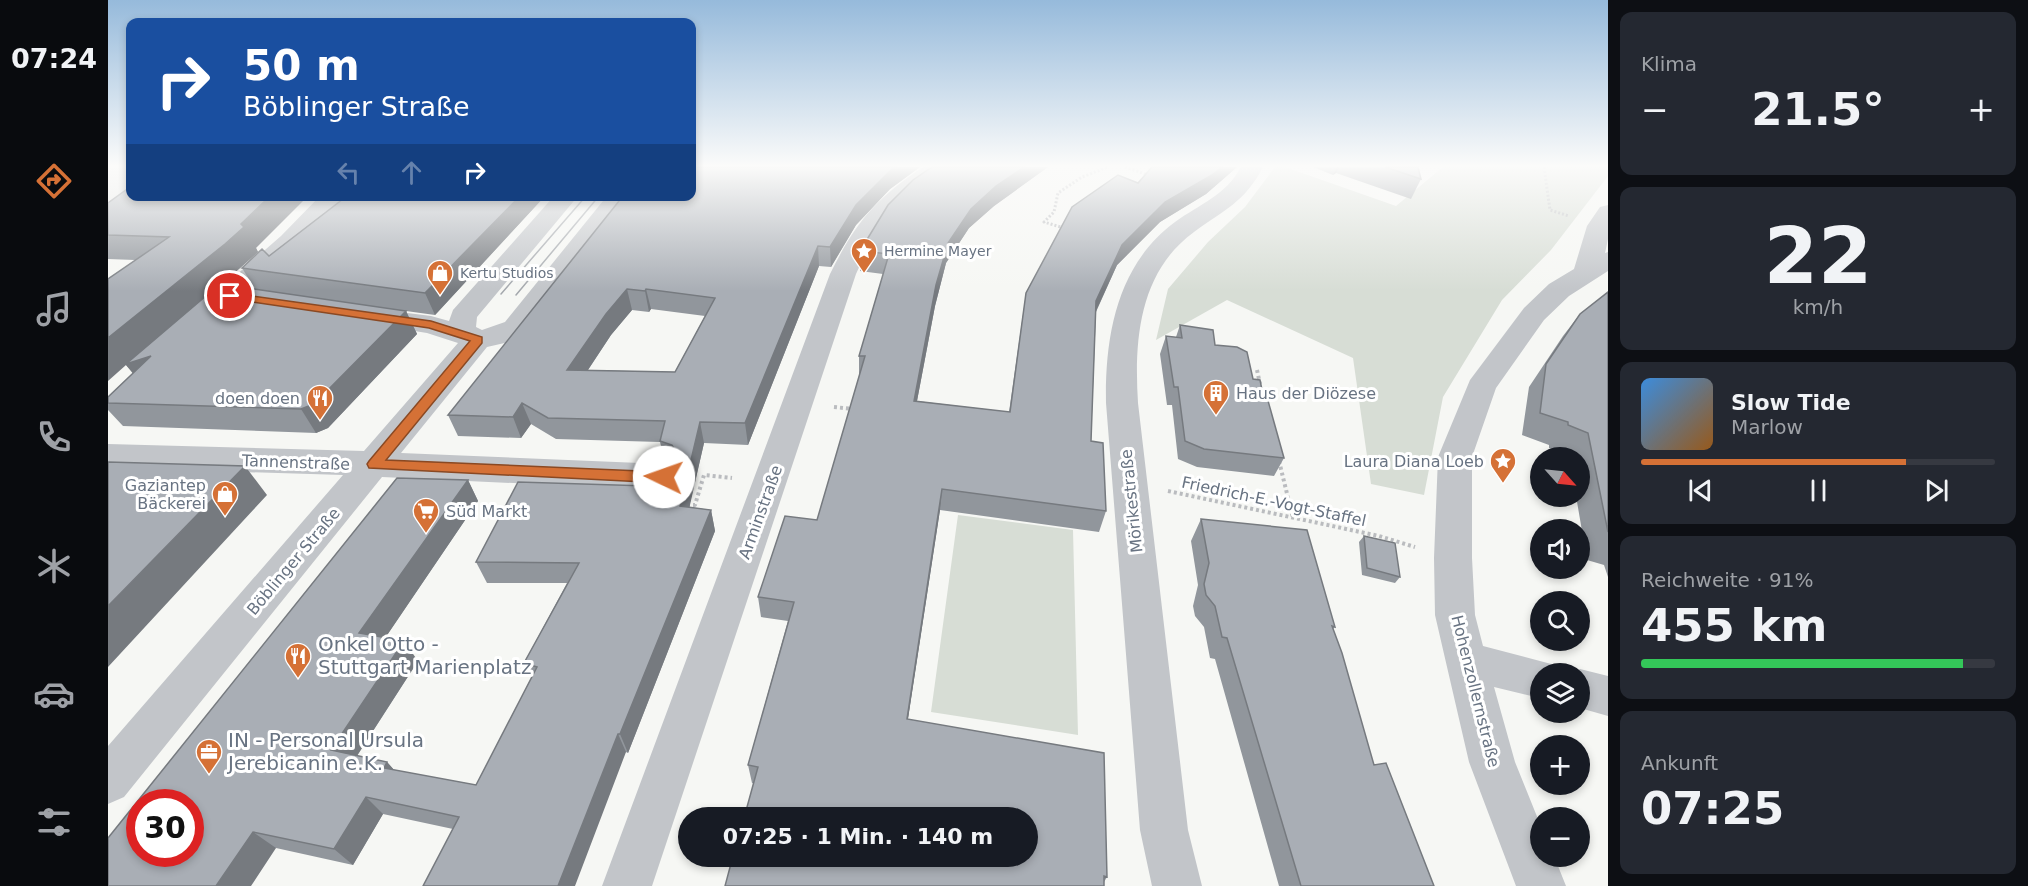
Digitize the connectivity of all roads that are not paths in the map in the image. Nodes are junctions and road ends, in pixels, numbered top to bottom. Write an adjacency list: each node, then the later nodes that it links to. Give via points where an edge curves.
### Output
1 (322, 208): 8 (street)
2 (556, 208): 12 (street, via 463,316 462,330)
3 (610, 208): 12 (street, via 515,328)
4 (885, 208): 21 (street, Arminstraße, via 860,239 843,274)
5 (1215, 208): 22 (street, Mörikestraße, via 1182,229 1152,258 1134,290 1122,340 1122,403 1164,830)
6 (1608, 212): 7 (street, via 1599,226)
7 (1598, 265): 16 (street, Hohenzollernstraße, via 1559,290 1534,314 1481,387 1455,457 1455,615)
8 (230, 296): 9 (street); 11 (street)
9 (265, 301)
10 (348, 313): 12 (street, via 431,325)
11 (186, 333)
12 (477, 340): 14 (street, Böblinger Straße)
13 (108, 456): 14 (street, Tannenstraße)
14 (374, 464): 15 (street, Tannenstraße); 20 (street, Böblinger Straße)
15 (664, 477)
16 (1467, 661): 17 (street); 23 (street, Hohenzollernstraße, via 1492,762)
17 (1530, 677)
18 (1590, 692): 19 (street)
19 (1608, 696)
20 (108, 781)
21 (627, 886)
22 (1178, 886)
23 (1541, 886)

